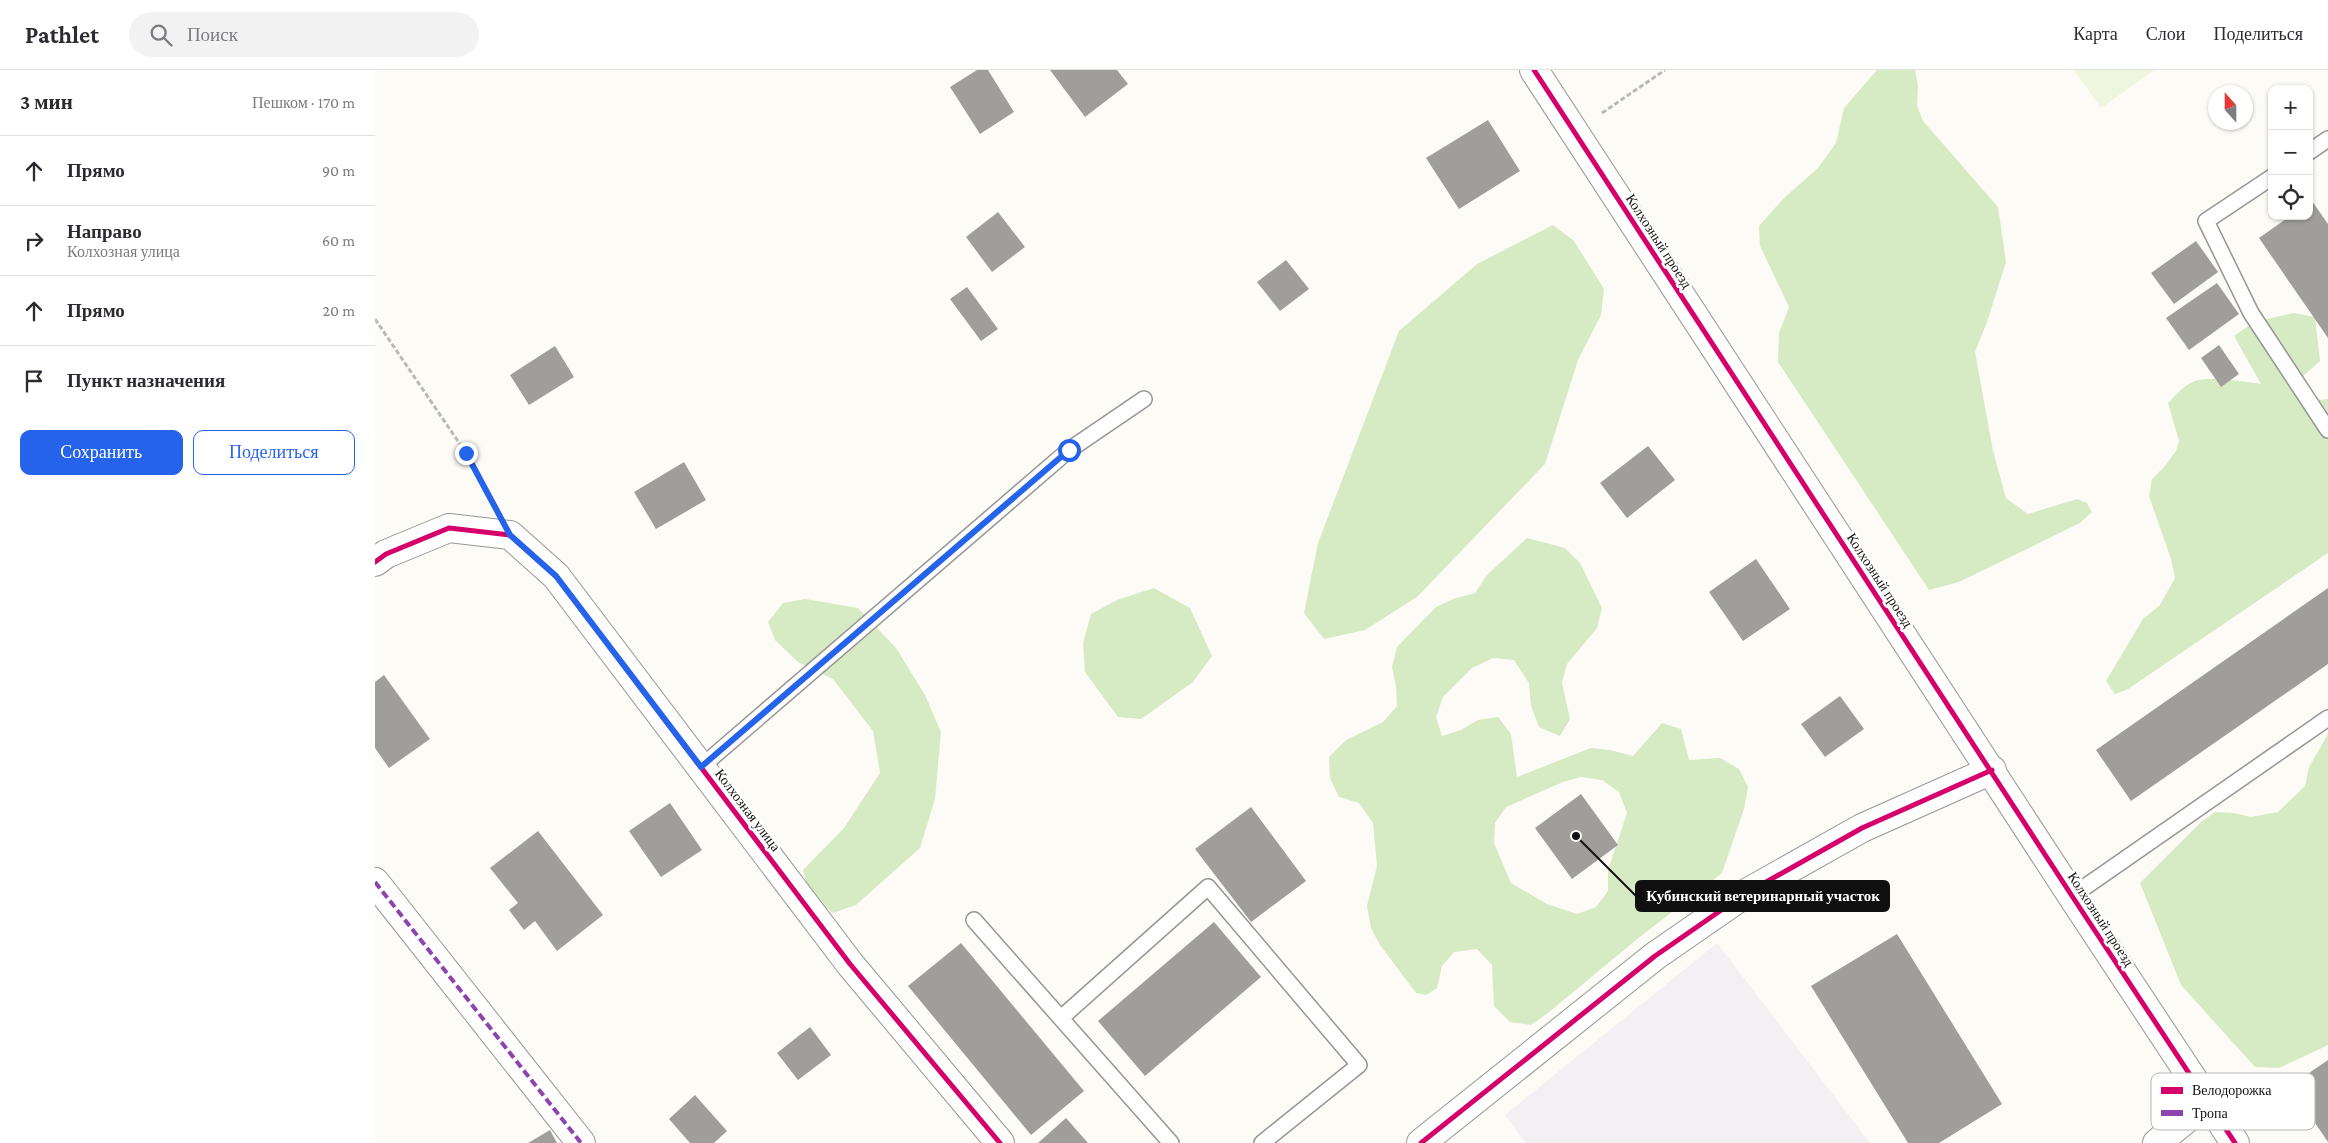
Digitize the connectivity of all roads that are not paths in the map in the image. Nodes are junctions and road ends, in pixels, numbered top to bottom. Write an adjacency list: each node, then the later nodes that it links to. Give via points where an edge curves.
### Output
1 (1534, 70): 10 (street, Колхозный проезд)
2 (2328, 139): 3 (lane)
3 (2313, 149)
4 (2268, 180): 6 (lane, via 2206,221 2251,313)
5 (1144, 399): 9 (lane, via 1069,450)
6 (2328, 430)
7 (375, 562): 9 (street, Колхозная улица, via 386,554 449,528 510,535 556,576)
8 (2328, 718): 12 (lane)
9 (701, 767): 19 (street, Колхозная улица, via 850,964)
10 (1992, 770): 12 (street, Колхозный проезд); 22 (street, via 1862,828 1743,894 1655,956)
11 (375, 882): 18 (street)
12 (2072, 896): 15 (street, Колхозный проезд)
13 (974, 920): 14 (lane)
14 (1061, 1018): 20 (lane); 21 (lane, via 1208,887 1359,1065)
15 (2188, 1073)
16 (2173, 1130): 23 (street)
17 (2226, 1130): 24 (street, Колхозный проезд)
18 (581, 1143)
19 (1000, 1143)
20 (1171, 1143)
21 (1262, 1143)
22 (1421, 1143)
23 (2157, 1143)
24 (2235, 1143)

